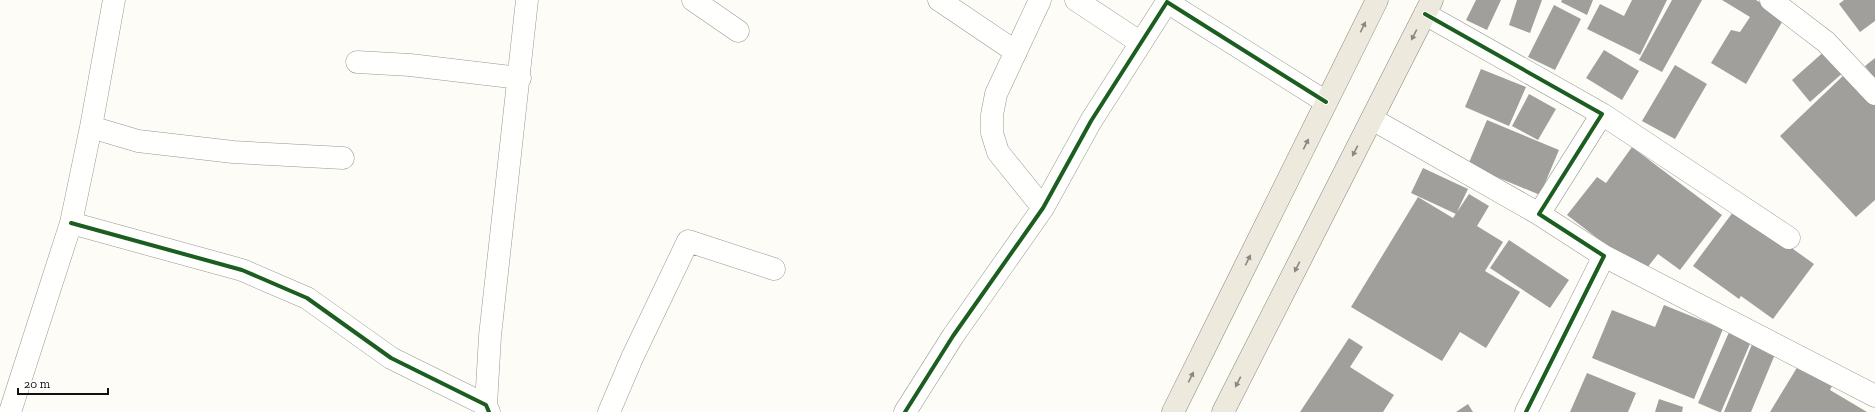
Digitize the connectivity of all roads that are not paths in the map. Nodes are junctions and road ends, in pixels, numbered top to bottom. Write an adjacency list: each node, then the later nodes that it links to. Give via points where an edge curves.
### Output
1 (114, 0): 20 (street)
2 (527, 0): 15 (street)
3 (693, 0): 11 (street)
4 (939, 0): 13 (street)
5 (1040, 0): 13 (street)
6 (1076, 0): 12 (street)
7 (1377, 0): 17 (main road, one-way to 7)
8 (1771, 0): 16 (street, via 1826,42)
9 (1167, 1): 12 (street); 17 (street)
10 (1428, 7): 18 (street); 19 (main road, one-way to 19)
11 (738, 31)
12 (1141, 43): 22 (street, via 1090,121)
13 (1016, 52): 22 (street, via 996,94 992,133 998,152)
14 (357, 62): 15 (street, via 410,65)
15 (520, 78): 29 (street, via 490,336)
16 (1875, 94)
17 (1326, 102): 33 (main road, one-way to 17)
18 (1602, 114): 23 (street); 25 (street)
19 (1372, 119): 23 (street); 34 (main road, one-way to 34)
20 (92, 127): 21 (street, via 138,141 233,152); 24 (street)
21 (343, 158)
22 (1043, 208): 32 (street, via 953,336)
23 (1539, 214): 26 (street)
24 (71, 223): 29 (street, via 242,270 307,298 391,358); 30 (street)
25 (1789, 238)
26 (1604, 256): 28 (street); 35 (street)
27 (774, 269): 31 (street, via 688,241)
28 (1875, 396)
29 (488, 409)
30 (10, 412)
31 (609, 412)
32 (905, 412)
33 (1174, 412)
34 (1223, 412)
35 (1526, 412)

